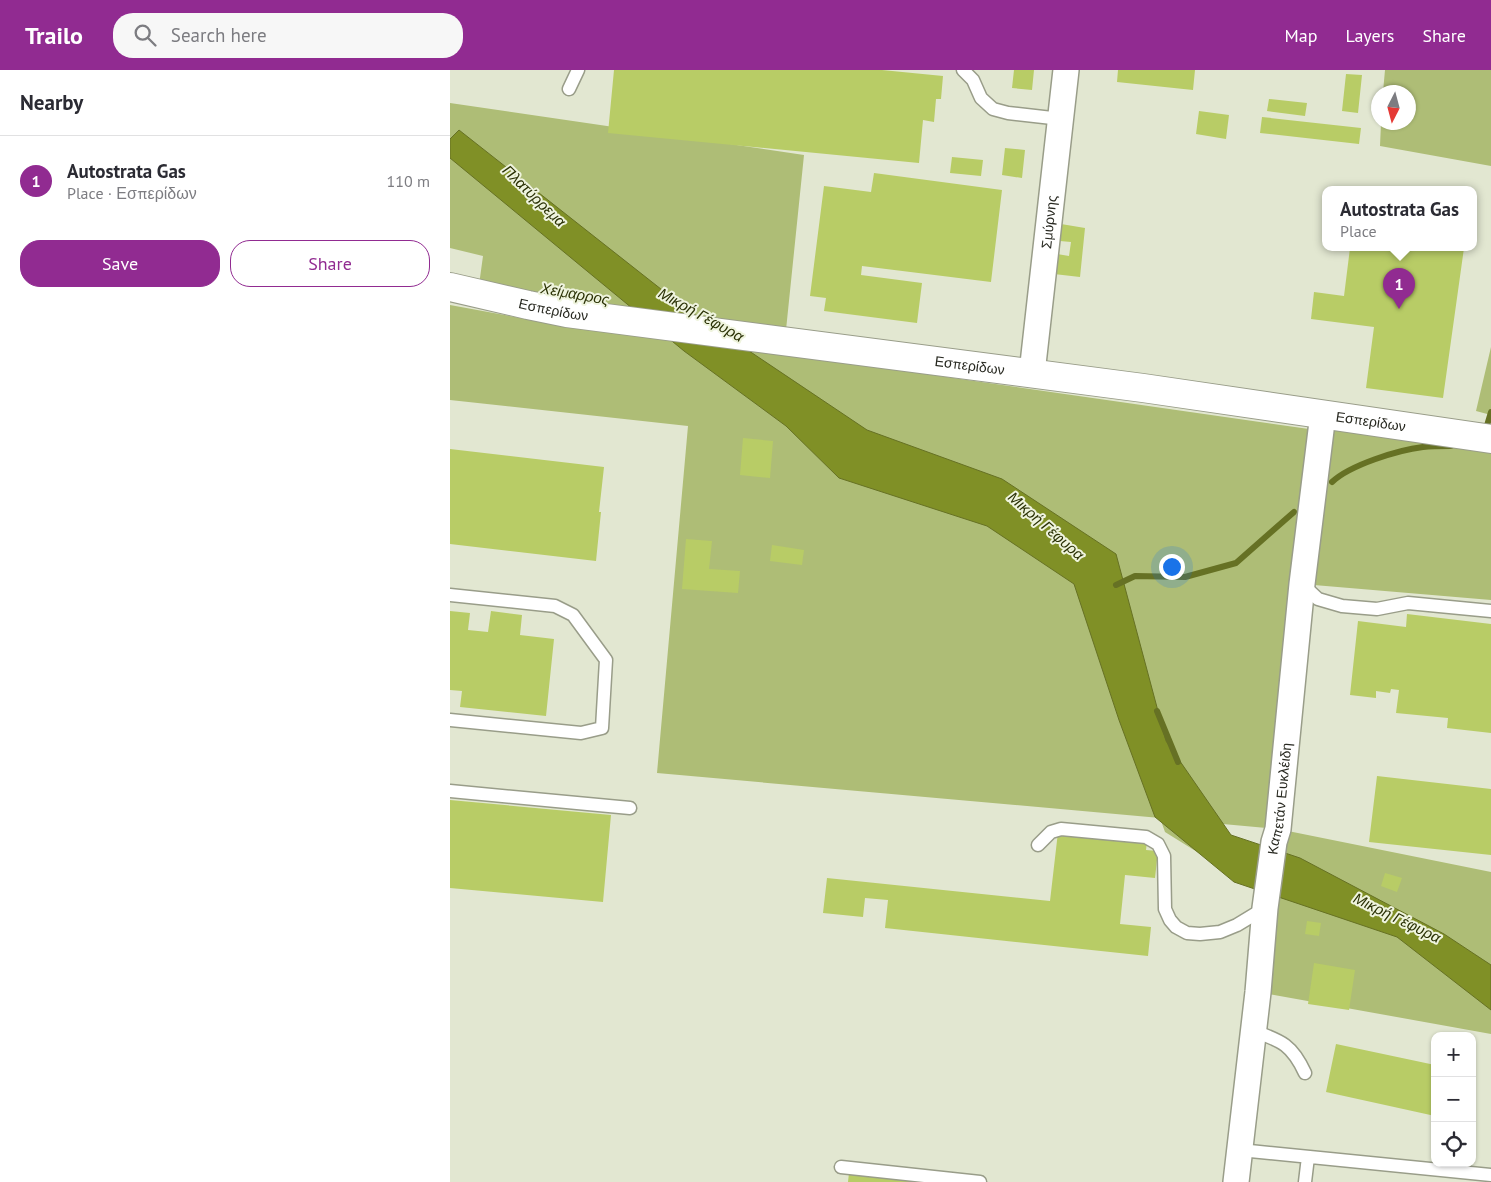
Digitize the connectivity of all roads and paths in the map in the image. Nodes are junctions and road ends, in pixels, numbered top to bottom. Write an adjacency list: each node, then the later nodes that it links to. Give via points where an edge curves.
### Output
1 (578, 70): 4 (lane)
2 (963, 70): 5 (lane, via 973,80 981,98 993,109)
3 (1066, 70): 5 (street, Σμύρνης)
4 (569, 89)
5 (1061, 119): 7 (street, Σμύρνης)
6 (450, 287): 7 (street, Εσπερίδων, via 567,313)
7 (1032, 373): 8 (street, Εσπερίδων)
8 (1323, 414): 9 (street, Εσπερίδων); 10 (street, Καπετάν Ευκλέιδη)
9 (1491, 439)
10 (1302, 584): 12 (lane, via 1318,598 1342,606 1377,608 1408,603); 17 (street, Καπετάν Ευκλέιδη, via 1278,829)
11 (450, 595): 13 (lane, via 555,606 573,615 606,660 602,728 582,733)
12 (1491, 611)
13 (450, 720)
14 (450, 790): 15 (lane)
15 (630, 808)
16 (1038, 845): 17 (lane, via 1051,832 1061,829 1146,837 1158,844 1164,856 1165,909 1176,927 1187,932 1220,932)
17 (1264, 908): 18 (street, Καπετάν Ευκλέιδη)
18 (1254, 1031): 19 (lane, via 1287,1046); 20 (street, Καπετάν Ευκλέιδη)
19 (1305, 1073)
20 (1240, 1150): 21 (lane); 25 (street, Καπετάν Ευκλέιδη)
21 (1308, 1157): 23 (lane); 26 (lane)
22 (840, 1166): 24 (lane)
23 (1491, 1176)
24 (980, 1182)
25 (1236, 1182)
26 (1305, 1182)

